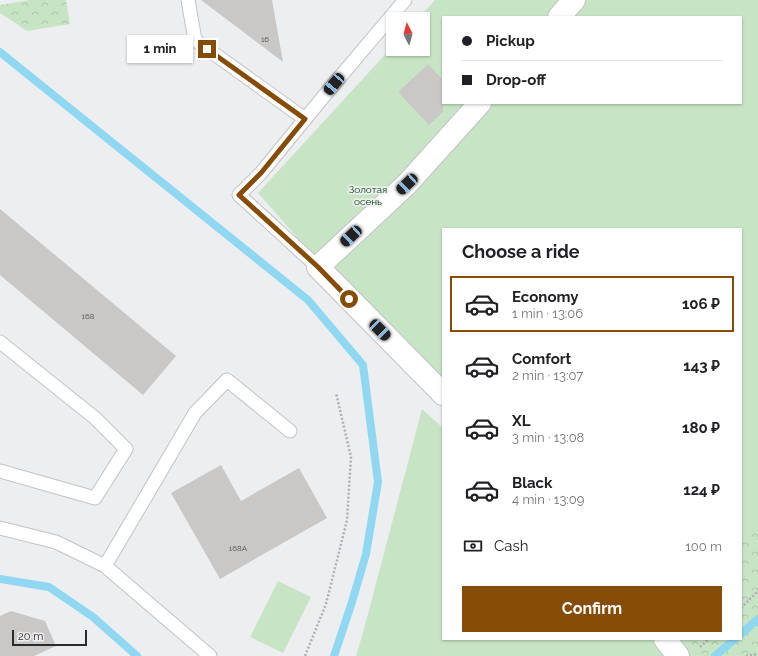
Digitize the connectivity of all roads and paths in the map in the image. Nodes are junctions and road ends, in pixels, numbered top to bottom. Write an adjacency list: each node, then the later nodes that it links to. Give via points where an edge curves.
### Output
1 (188, 0): 6 (lane, via 195,40)
2 (406, 0): 6 (lane)
3 (574, 0): 4 (street)
4 (560, 16)
5 (479, 104): 7 (street, via 407,184)
6 (305, 119): 7 (lane, via 261,173 239,195)
7 (318, 267): 10 (street)
8 (0, 342): 12 (lane, via 95,418 126,449 95,498)
9 (336, 393): 20 (path, via 351,457 347,520 326,604)
10 (442, 393)
11 (290, 431): 14 (lane, via 227,380 195,414)
12 (0, 470)
13 (0, 528): 14 (lane, via 56,542)
14 (105, 566): 19 (lane)
15 (758, 591): 16 (path)
16 (742, 607)
17 (666, 640): 21 (street)
18 (758, 654): 22 (path)
19 (210, 656)
20 (305, 656)
21 (678, 656)
22 (746, 656)

